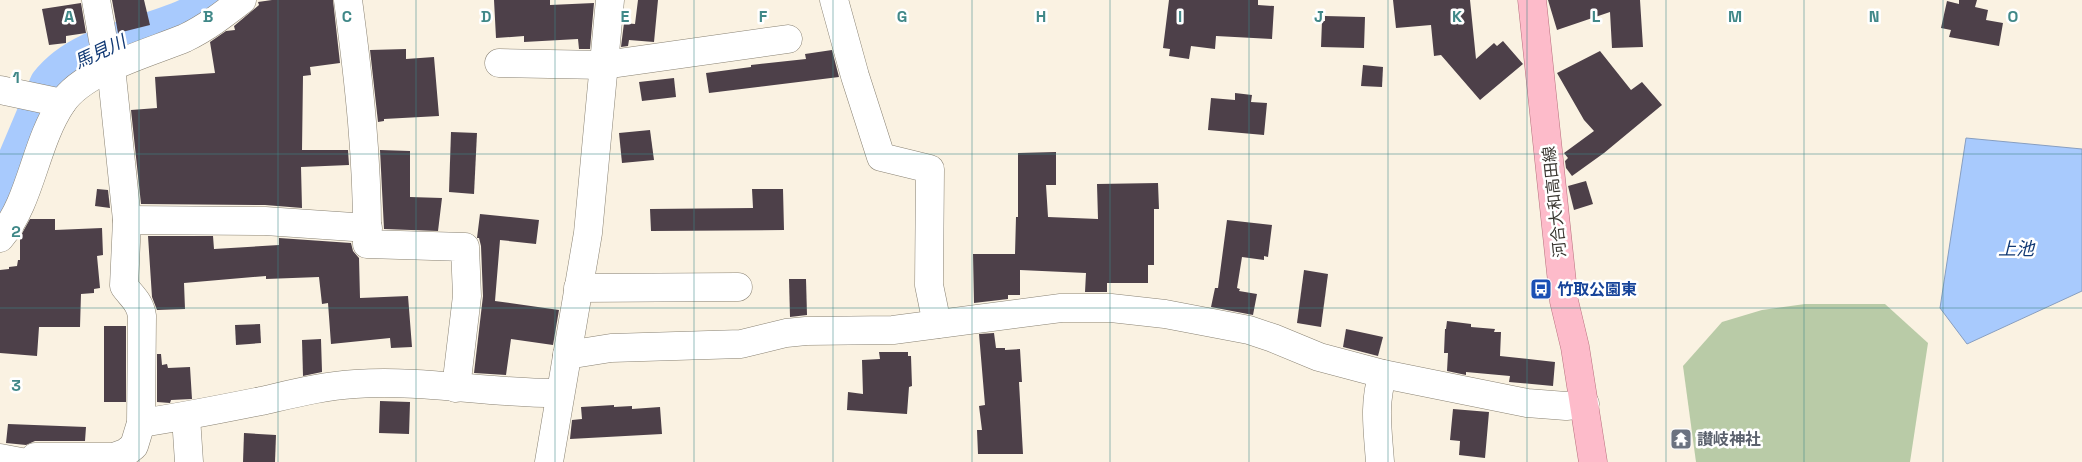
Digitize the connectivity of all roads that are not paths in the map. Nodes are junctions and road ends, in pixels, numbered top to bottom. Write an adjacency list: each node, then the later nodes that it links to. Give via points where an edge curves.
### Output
1 (96, 0): 8 (street)
2 (242, 0): 8 (street, via 221,17 186,37)
3 (348, 0): 14 (street, via 359,85)
4 (610, 0): 10 (street)
5 (834, 0): 18 (street, via 881,157 930,169 929,285)
6 (1532, 0): 23 (main road, 河合大和高田線, via 1564,301)
7 (788, 39): 10 (street)
8 (108, 55): 12 (street, via 74,90); 13 (street)
9 (499, 63): 10 (street)
10 (604, 65): 17 (street, via 592,200)
11 (0, 90): 12 (street)
12 (49, 100): 15 (street, via 43,143 16,215)
13 (126, 220): 14 (street, via 265,221); 25 (street, via 124,286 141,307 142,316)
14 (368, 228): 21 (street, via 368,244 465,246 467,296)
15 (0, 238)
16 (738, 287): 17 (street)
17 (578, 288): 19 (street)
18 (937, 324): 19 (street, via 893,330 806,331 741,344 610,348); 20 (street, via 1061,308 1136,310 1249,330 1319,357)
19 (567, 355): 22 (street)
20 (1384, 374): 23 (street, via 1527,403); 31 (street, via 1376,407)
21 (456, 388): 22 (street, via 527,394); 24 (street, via 394,383 355,384 319,388)
22 (560, 393): 30 (street)
23 (1585, 404): 32 (main road, 河合大和高田線)
24 (186, 417): 25 (street); 29 (street)
25 (141, 422): 28 (street, via 134,446 125,453 99,458 35,457)
26 (0, 458): 27 (street)
27 (21, 462)
28 (30, 462)
29 (189, 462)
30 (549, 462)
31 (1380, 462)
32 (1593, 462)

